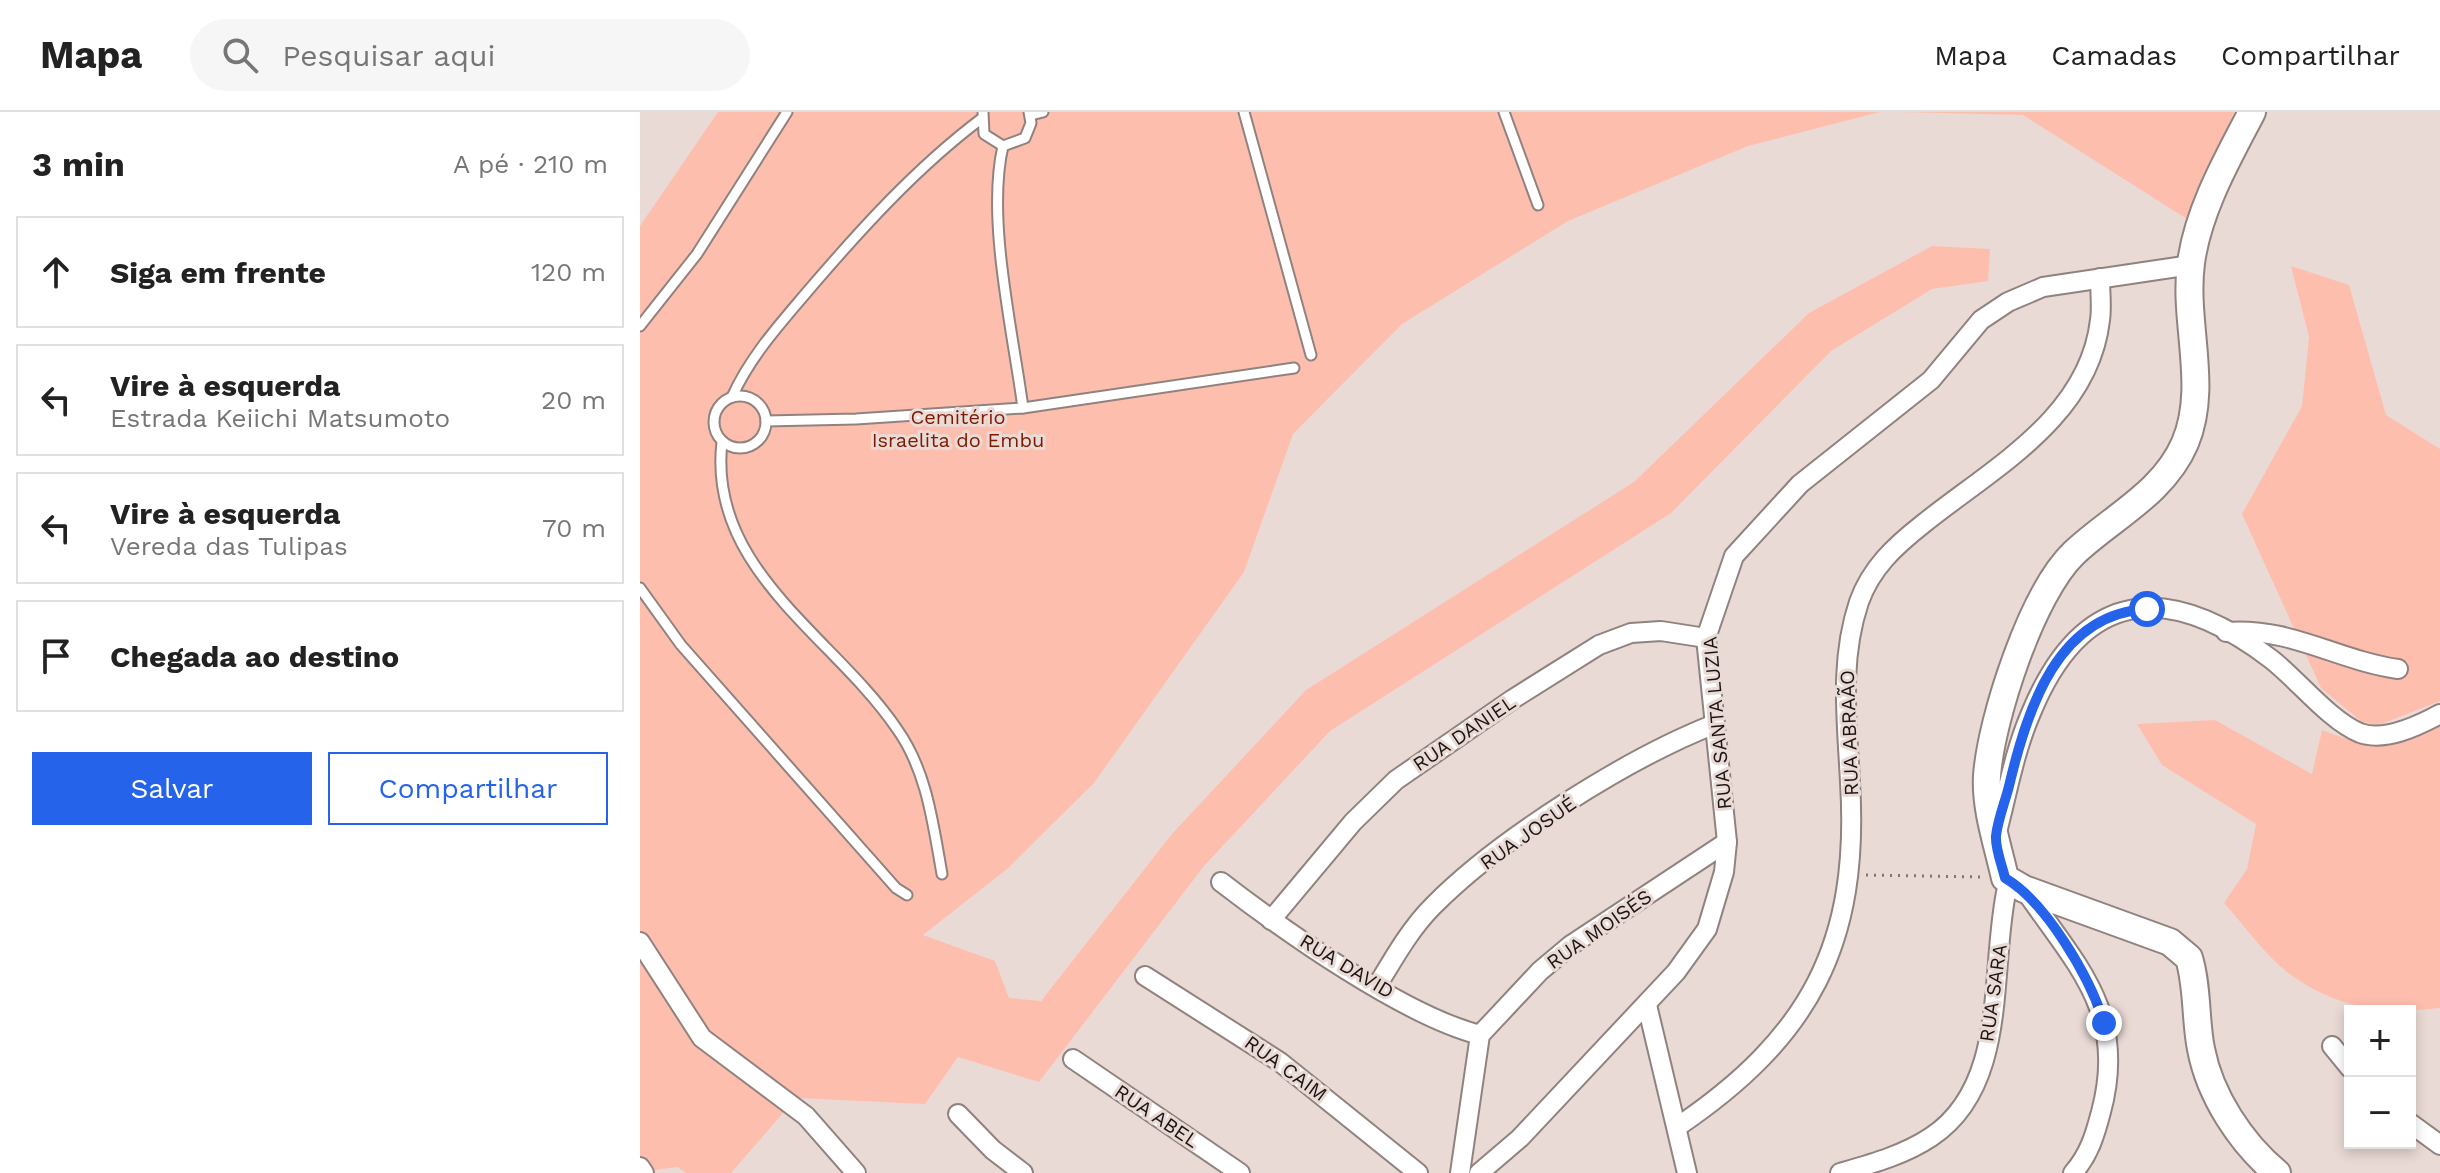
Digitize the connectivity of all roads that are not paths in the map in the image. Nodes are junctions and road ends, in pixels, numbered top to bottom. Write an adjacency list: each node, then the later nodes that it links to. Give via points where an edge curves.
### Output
1 (787, 112): 12 (lane, via 697,254)
2 (1043, 112): 6 (lane)
3 (1244, 112): 13 (lane)
4 (1504, 112): 9 (lane)
5 (2252, 112): 10 (main road, via 2215,188)
6 (1030, 114): 8 (lane, via 1025,138)
7 (982, 115): 8 (lane, via 984,134); 15 (lane, via 913,177 829,267 760,349)
8 (1003, 146): 16 (lane, via 998,187 1001,241)
9 (1538, 205)
10 (2191, 265): 11 (street, RUA SANTA LUZIA); 25 (main road, via 2196,390 2184,444 2170,470 2072,555 2052,582 1993,731 1987,780)
11 (2100, 278): 21 (street, RUA SANTA LUZIA, via 2043,287 1990,314 1931,380 1800,484 1734,556); 41 (street, RUA ABRAÃO, via 2100,321 2093,349 2056,415 2028,445 1889,551 1873,571 1859,602 1846,661 1850,874 1835,941 1808,1004 1735,1085)
12 (640, 326)
13 (1311, 355)
14 (1294, 368): 16 (lane)
15 (732, 397): 17 (lane, via 751,398); 18 (lane, via 715,412 714,428)
16 (1023, 408): 17 (lane)
17 (766, 421): 18 (lane, via 761,437 747,447)
18 (722, 442): 27 (lane, via 719,481 736,530 785,608 898,729 929,800)
19 (640, 588): 30 (lane, via 681,645)
20 (2226, 632): 22 (street, via 2277,633 2366,664); 23 (street, via 2270,658 2360,733 2397,732); 25 (street, via 2197,618 2147,609 2121,610 2079,635 2045,682 2030,715)
21 (1706, 638): 24 (street, RUA SANTA LUZIA); 31 (street, RUA DANIEL, via 1631,633 1599,645 1524,692 1396,780 1353,822)
22 (2398, 669)
23 (2440, 714)
24 (1715, 724): 26 (street, RUA SANTA LUZIA); 34 (street, RUA JOSUÉ, via 1632,763 1466,876 1404,941)
25 (1996, 838): 29 (main road)
26 (1727, 842): 35 (street, RUA SANTA LUZIA, via 1707,929); 36 (street, RUA MOISÉS, via 1571,945)
27 (942, 874)
28 (1221, 882): 31 (street, RUA DAVID)
29 (2014, 884): 53 (street, RUA SARA, via 2007,888 1989,1037 1968,1096 1931,1137 1899,1154); 54 (street, via 2093,988 2104,1023 2106,1093 2095,1138); 55 (main road, via 2170,942 2189,958 2201,1050 2213,1090 2233,1125)
30 (907, 895)
31 (1271, 920): 34 (street, RUA DAVID)
32 (640, 942): 46 (street, via 702,1038 806,1116)
33 (1145, 976): 49 (street, RUA CAIM, via 1280,1062)
34 (1377, 986): 36 (street, RUA DAVID, via 1460,1030)
35 (1647, 1005): 41 (street); 51 (street, RUA SANTA LUZIA, via 1520,1138)
36 (1480, 1035): 50 (street)
37 (2332, 1046): 39 (street)
38 (1073, 1059): 48 (street, RUA ABEL)
39 (2344, 1061)
40 (958, 1114): 47 (street)
41 (1677, 1127): 52 (street)
42 (2416, 1127): 43 (street)
43 (2440, 1145)
44 (640, 1167): 45 (street)
45 (644, 1173)
46 (856, 1173)
47 (1023, 1173)
48 (1240, 1173)
49 (1418, 1173)
50 (1460, 1173)
51 (1479, 1173)
52 (1687, 1173)
53 (1840, 1173)
54 (2073, 1173)
55 (2277, 1173)

